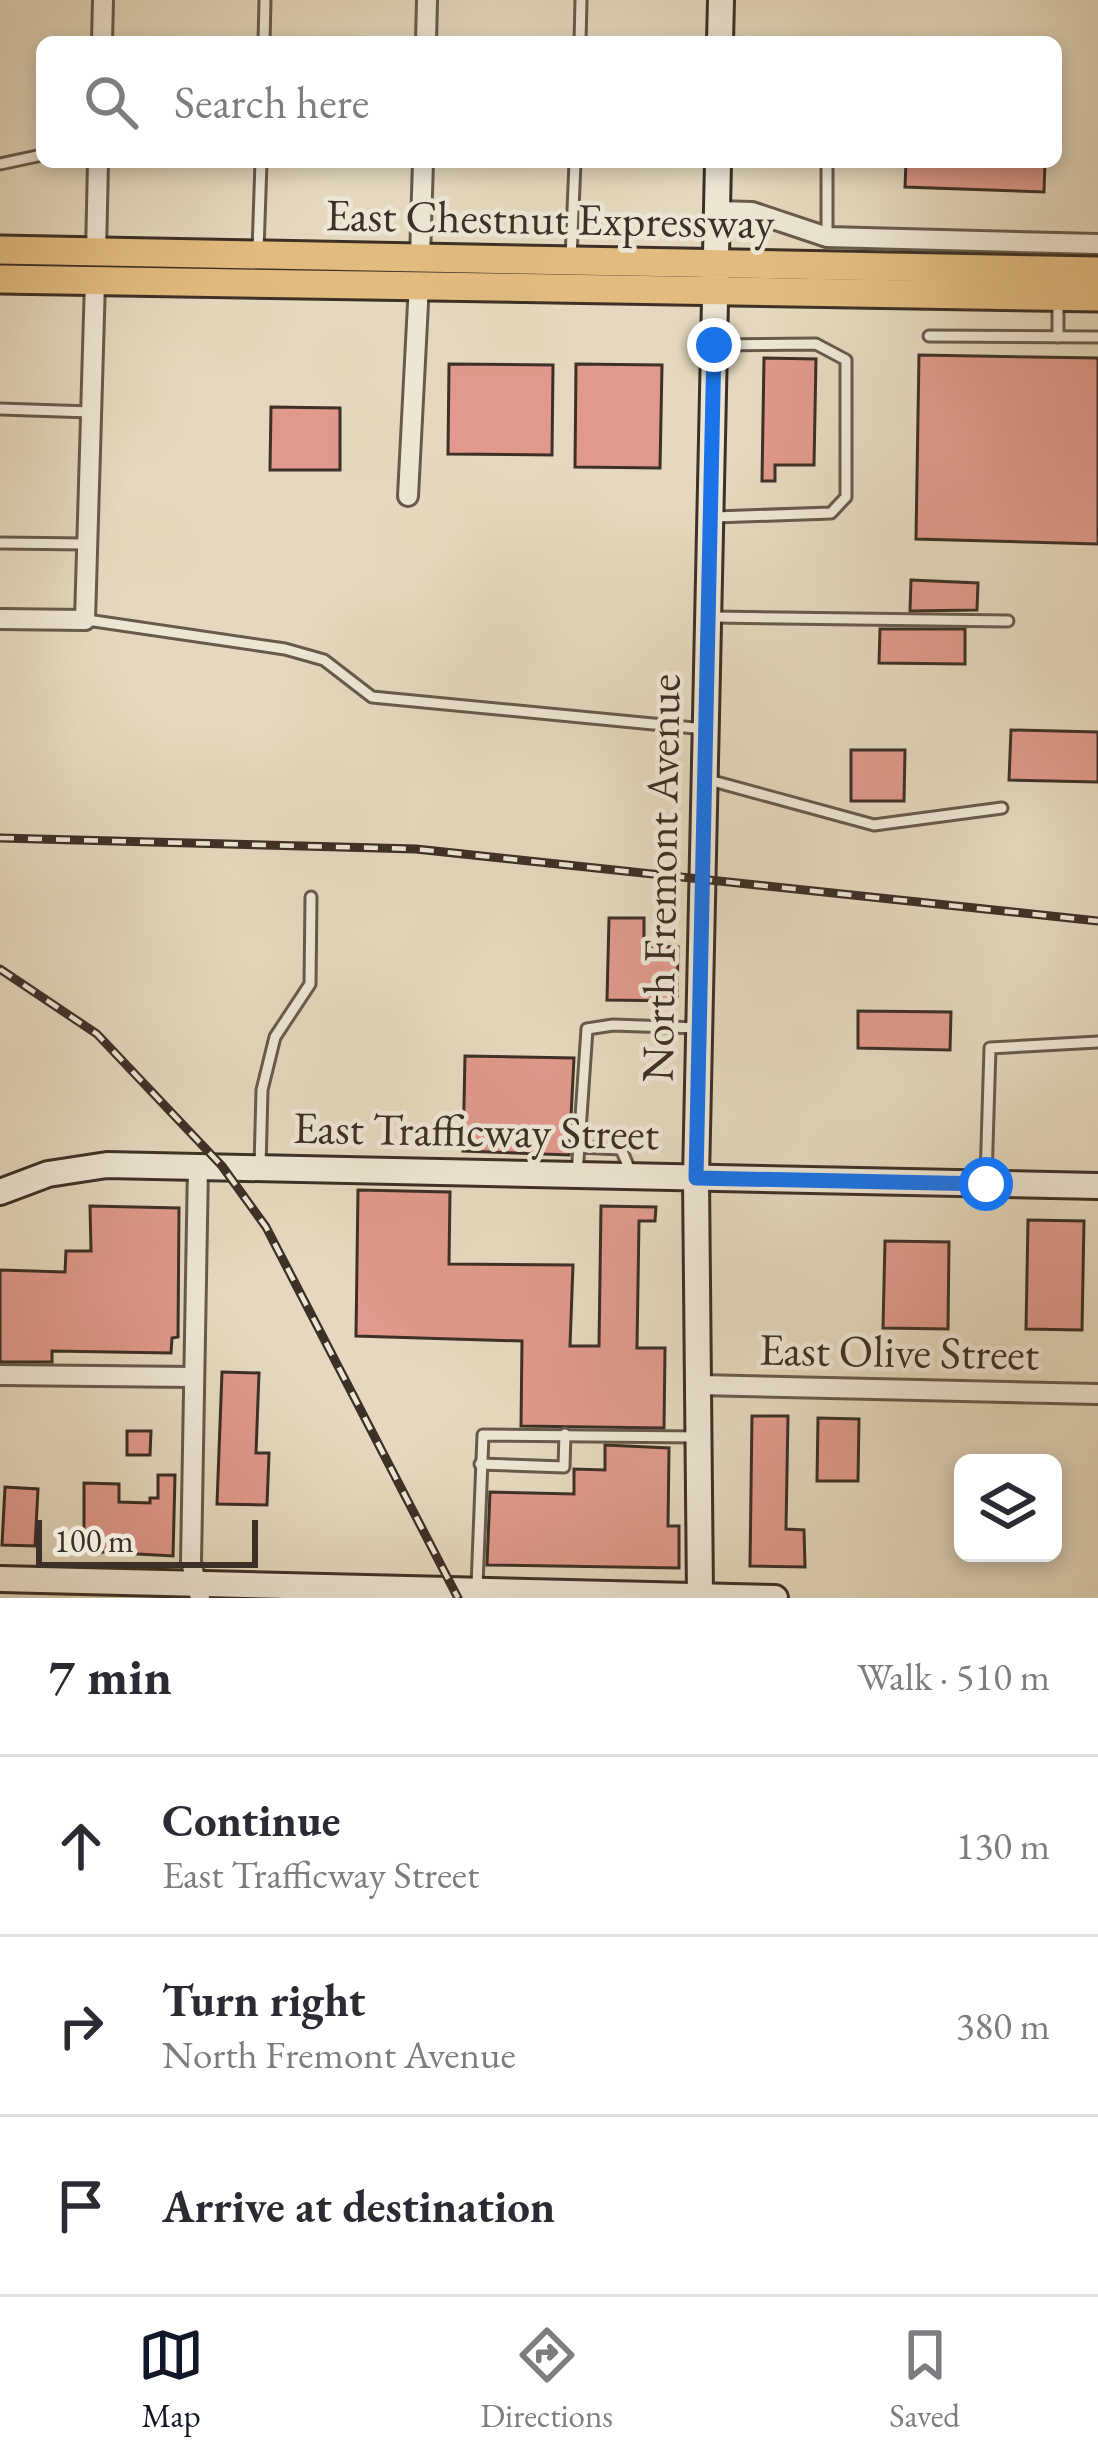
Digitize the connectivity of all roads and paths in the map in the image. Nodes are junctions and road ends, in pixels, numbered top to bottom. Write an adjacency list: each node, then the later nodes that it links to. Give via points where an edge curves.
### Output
1 (103, 0): 6 (street)
2 (265, 0): 7 (lane)
3 (427, 0): 8 (street)
4 (581, 0): 9 (lane)
5 (722, 0): 10 (main road)
6 (102, 36)
7 (264, 36)
8 (426, 36)
9 (580, 36)
10 (721, 36)
11 (36, 155): 12 (lane)
12 (0, 164)
13 (98, 168): 25 (street)
14 (261, 168): 23 (lane)
15 (423, 168): 26 (street)
16 (575, 168): 24 (lane)
17 (718, 168): 19 (main road, North Fremont Avenue)
18 (827, 168): 20 (lane)
19 (717, 211): 20 (street, via 752,212); 28 (main road, North Fremont Avenue)
20 (827, 237): 21 (street)
21 (1098, 244)
22 (0, 250): 25 (main road, East Chestnut Expressway)
23 (258, 255): 25 (main road, East Chestnut Expressway); 26 (main road, East Chestnut Expressway)
24 (571, 260): 26 (main road, East Chestnut Expressway); 28 (main road, East Chestnut Expressway)
25 (95, 267): 26 (main road, East Chestnut Expressway); 29 (main road, East Chestnut Expressway); 37 (street)
26 (420, 271): 28 (main road, East Chestnut Expressway); 38 (street)
27 (1098, 271): 28 (main road, East Chestnut Expressway)
28 (715, 274): 30 (main road, East Chestnut Expressway); 35 (main road, North Fremont Avenue)
29 (0, 280)
30 (1058, 296): 31 (main road, East Chestnut Expressway); 33 (lane)
31 (1098, 297)
32 (929, 336): 33 (lane)
33 (1058, 337): 34 (lane)
34 (1098, 337)
35 (714, 345): 39 (main road, North Fremont Avenue); 39 (lane, via 816,344 846,360 846,497 831,514)
36 (0, 409): 37 (lane)
37 (91, 412): 41 (street)
38 (408, 496)
39 (709, 518): 42 (main road, North Fremont Avenue)
40 (0, 543): 41 (lane)
41 (87, 544): 44 (street)
42 (707, 617): 45 (lane); 46 (main road, North Fremont Avenue)
43 (0, 619): 44 (street)
44 (85, 620): 46 (lane, via 285,649 324,660 372,697)
45 (1008, 621)
46 (705, 729): 47 (main road, North Fremont Avenue)
47 (704, 779): 48 (lane, via 874,825); 50 (main road, North Fremont Avenue)
48 (1002, 808)
49 (311, 897): 54 (lane, via 310,984 275,1037 262,1090)
50 (699, 1028): 52 (lane, via 587,1029); 57 (main road, North Fremont Avenue)
51 (1098, 1042): 58 (lane, via 990,1048)
52 (578, 1147): 55 (lane); 56 (lane, via 626,1152)
53 (197, 1166): 54 (main road, East Trafficway Street); 60 (main road, East Trafficway Street, via 76,1168); 62 (street)
54 (260, 1167): 55 (main road, East Trafficway Street)
55 (577, 1175): 56 (main road, East Trafficway Street)
56 (632, 1176): 57 (main road, East Trafficway Street)
57 (696, 1178): 58 (main road, East Trafficway Street); 63 (main road, North Fremont Avenue)
58 (986, 1184): 59 (main road, East Trafficway Street)
59 (1098, 1186)
60 (0, 1192)
61 (0, 1375): 62 (street)
62 (194, 1377): 70 (street, via 191,1562)
63 (699, 1385): 64 (street, East Olive Street); 66 (main road, North Fremont Avenue)
64 (1098, 1394)
65 (566, 1434): 66 (lane); 67 (lane, via 488,1432); 67 (lane, via 564,1467)
66 (700, 1437): 74 (main road, North Fremont Avenue)
67 (480, 1464): 71 (lane)
68 (0, 1579): 69 (main road)
69 (161, 1590): 70 (main road)
70 (198, 1590): 72 (main road)
71 (476, 1591): 73 (main road); 74 (main road)
72 (316, 1592): 73 (main road)
73 (369, 1593)
74 (700, 1597): 75 (main road)
75 (775, 1598)

